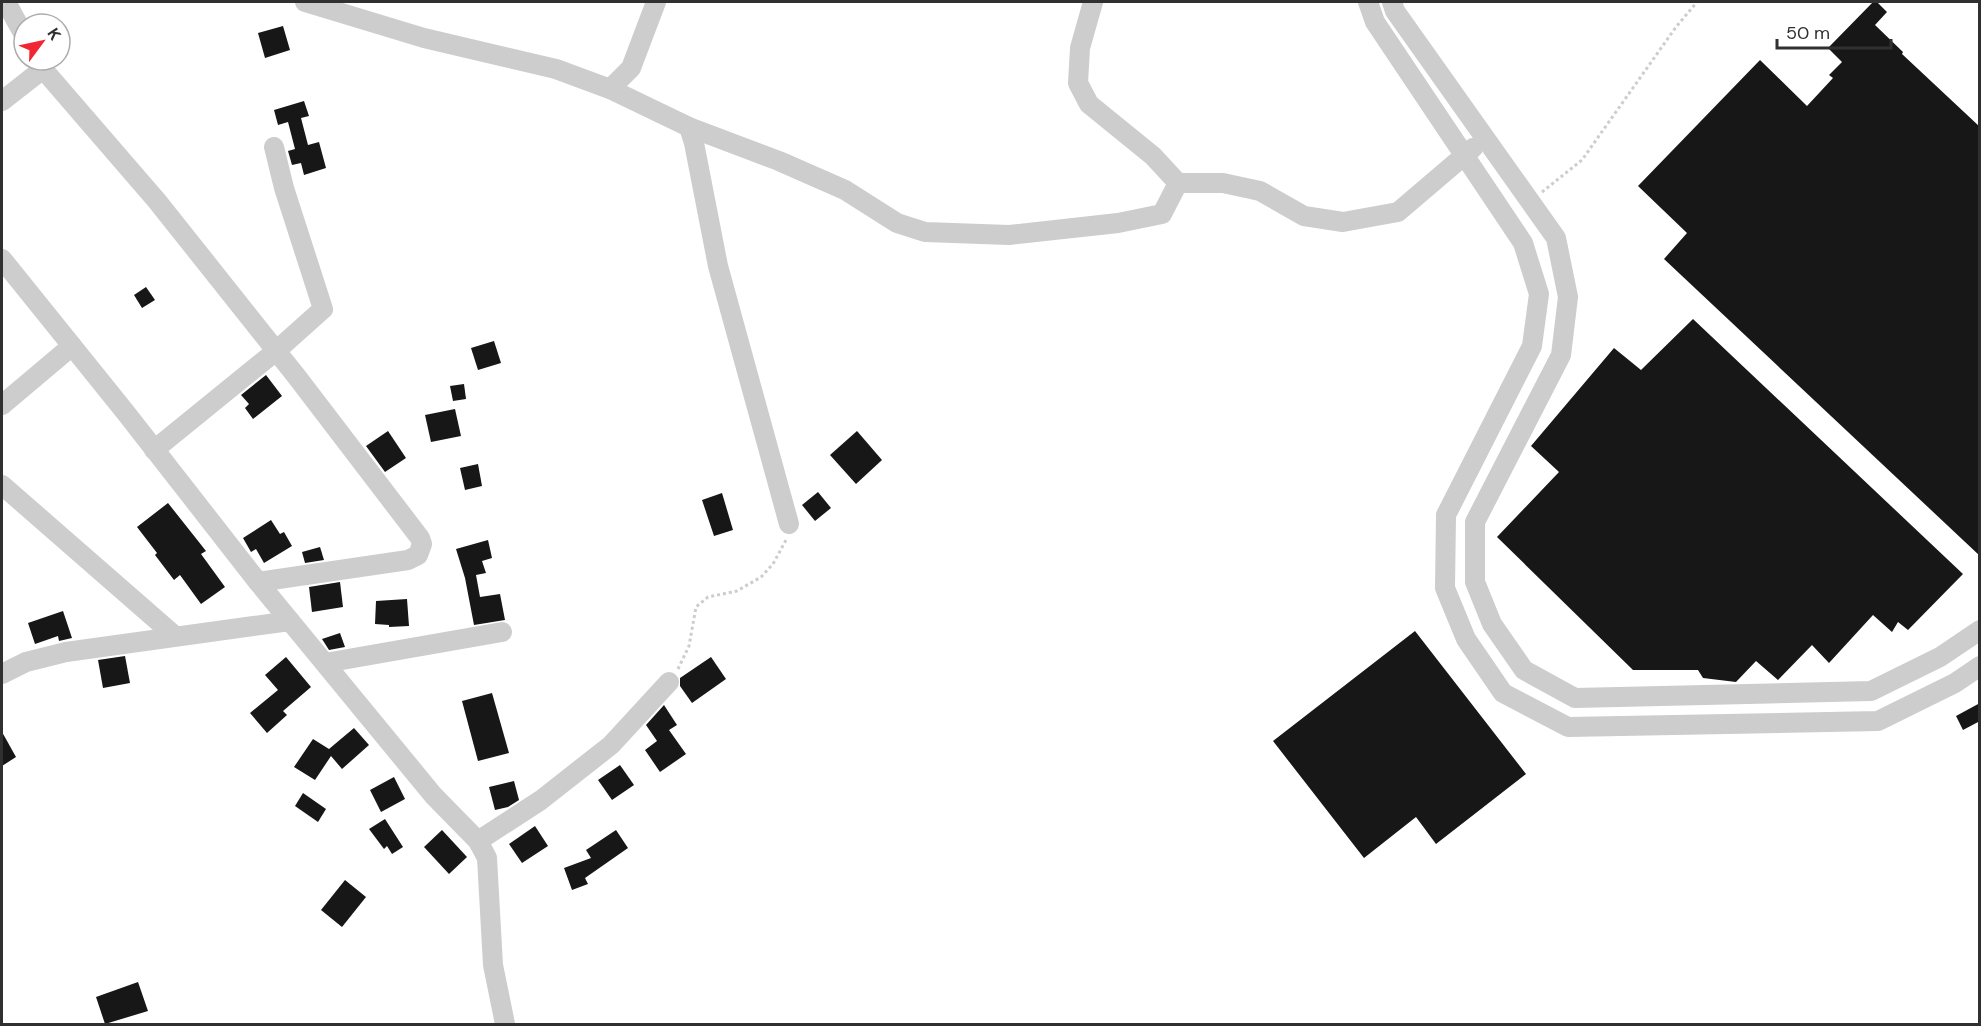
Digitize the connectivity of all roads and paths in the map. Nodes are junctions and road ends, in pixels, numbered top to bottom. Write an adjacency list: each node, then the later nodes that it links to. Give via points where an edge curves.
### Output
1 (306, 2): 9 (street, via 424,38 556,69)
2 (656, 2): 9 (street, via 631,68)
3 (1093, 2): 15 (street, via 1080,48 1078,82 1089,104 1153,156)
4 (1368, 2): 14 (street, via 1375,22)
5 (1392, 2): 12 (street)
6 (1697, 2): 16 (path, via 1582,160)
7 (33, 72): 10 (street)
8 (46, 72): 19 (street, via 157,201)
9 (610, 89): 11 (street)
10 (2, 101)
11 (689, 127): 15 (street, via 845,190 897,223 925,232 1009,235 1118,223 1162,214); 23 (street, via 718,266)
12 (1484, 137): 14 (street); 16 (street)
13 (274, 147): 19 (street, via 323,309)
14 (1464, 155): 15 (street, via 1398,212 1343,222 1304,216 1260,191 1223,183); 30 (street, via 1523,243 1539,294 1533,346 1446,515 1445,588 1466,639 1503,693 1568,727 1878,721 1955,683)
15 (1178, 183)
16 (1530, 202): 26 (street, via 1556,238 1568,297 1561,355 1475,522 1475,582 1492,624 1524,670 1575,698 1870,691 1940,657)
17 (2, 259): 18 (street)
18 (72, 346): 20 (street); 21 (street)
19 (276, 351): 21 (street); 24 (street, via 422,544 418,555 408,560)
20 (2, 405)
21 (154, 450): 24 (street)
22 (2, 485): 28 (street)
23 (789, 524): 32 (path, via 782,550 761,577 737,591 708,597 696,607 685,657)
24 (258, 582): 25 (street)
25 (290, 621): 28 (street); 29 (street)
26 (1980, 630)
27 (502, 632): 29 (street)
28 (175, 636): 31 (street, via 66,652 26,662)
29 (325, 663): 33 (street, via 433,795)
30 (1980, 666)
31 (2, 674)
32 (669, 682): 33 (street, via 611,745 542,801)
33 (478, 841): 34 (street, via 488,858 493,965)
34 (505, 1024)

